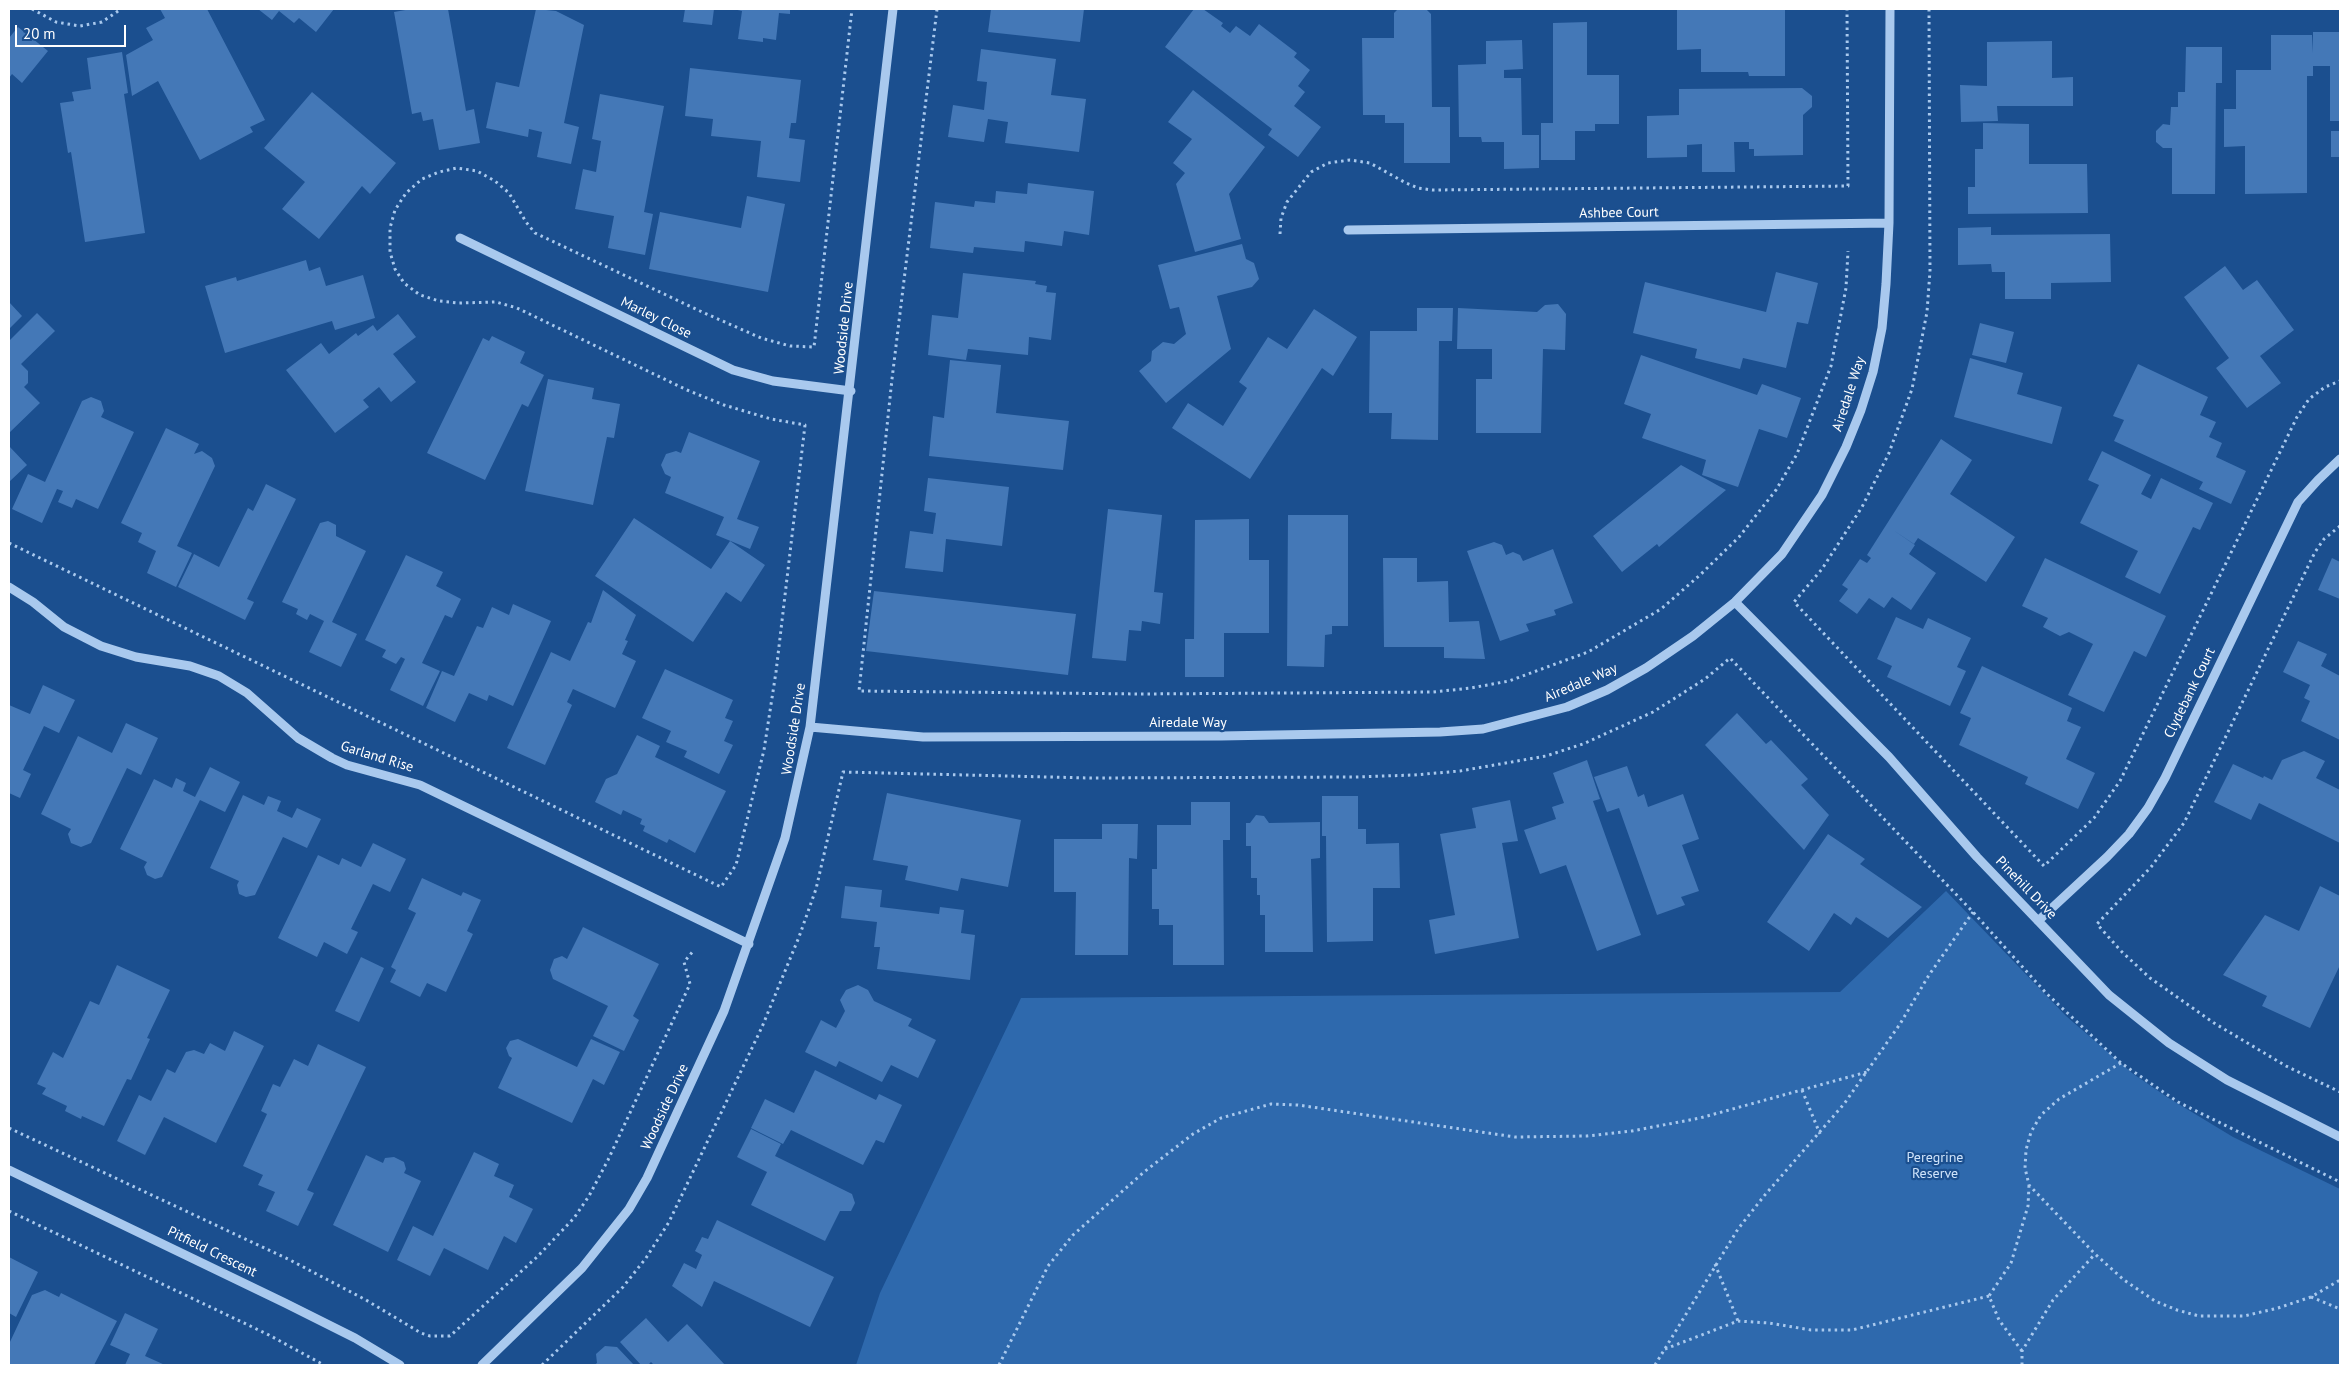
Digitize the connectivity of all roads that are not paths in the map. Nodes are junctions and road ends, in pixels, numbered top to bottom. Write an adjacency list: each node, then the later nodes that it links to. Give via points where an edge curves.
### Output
1 (893, 9): 6 (street, Woodside Drive)
2 (1890, 9): 3 (street, Airedale Way)
3 (1889, 224): 4 (street, Ashbee Court); 9 (street, Airedale Way, via 1882,328 1873,372 1846,447 1804,524 1782,554)
4 (1348, 230)
5 (460, 238): 6 (street, Marley Close, via 727,368 773,381)
6 (851, 390): 10 (street, Woodside Drive)
7 (2340, 459): 11 (street, Clydebank Court, via 2298,502 2148,808 2130,834 2107,858)
8 (9, 587): 12 (street, Garland Rise, via 64,628 101,646 136,657 190,666 219,676 247,693 298,738 332,758 420,785)
9 (1735, 602): 10 (street, Airedale Way, via 1693,636 1607,690 1567,706 1483,729 1376,734 1060,737 923,736); 11 (street, Pinehill Drive, via 1889,757)
10 (810, 727): 12 (street, Woodside Drive, via 785,838)
11 (2038, 921): 13 (street, Pinehill Drive, via 2109,995 2169,1043 2227,1080)
12 (749, 944): 16 (street, Woodside Drive, via 720,1020 647,1178 629,1209 582,1268)
13 (2340, 1137)
14 (9, 1170): 15 (street, Pitfield Crescent, via 285,1303)
15 (400, 1365)
16 (482, 1365)

